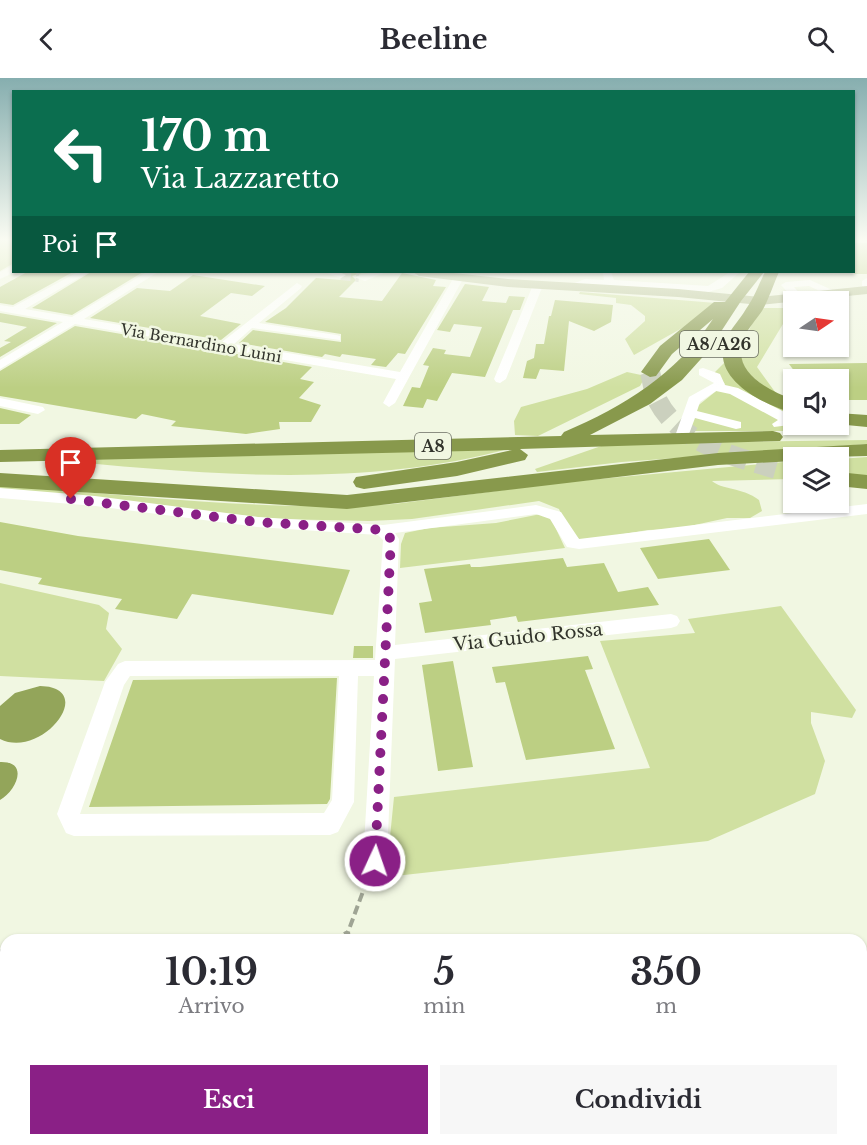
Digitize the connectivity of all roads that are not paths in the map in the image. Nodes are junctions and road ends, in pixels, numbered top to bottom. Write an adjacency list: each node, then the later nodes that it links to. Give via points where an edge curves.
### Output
1 (54, 289): 16 (street)
2 (126, 289): 17 (street)
3 (294, 289): 18 (street)
4 (453, 289): 24 (street)
5 (536, 289): 25 (street)
6 (598, 289): 14 (main road, via 764,305)
7 (729, 289): 22 (highway)
8 (734, 289): 30 (highway, via 701,348)
9 (760, 289): 30 (highway, A8/A26, via 696,376)
10 (764, 289): 27 (highway, via 738,332 732,352 736,368 749,384)
11 (866, 290): 12 (main road); 13 (main road)
12 (849, 293)
13 (849, 295)
14 (783, 303)
15 (0, 308): 16 (street, Via Bernardino Luini)
16 (15, 310): 17 (street, Via Bernardino Luini)
17 (75, 321): 20 (street, Via Bernardino Luini); 21 (street)
18 (250, 325): 19 (street); 20 (street)
19 (336, 338)
20 (223, 347): 24 (street, Via Bernardino Luini)
21 (0, 365)
22 (650, 372)
23 (703, 372): 26 (street, via 719,379)
24 (402, 376): 29 (street)
25 (500, 379)
26 (718, 387): 32 (street, via 711,387 694,400); 35 (street, via 734,391 792,422)
27 (783, 401)
28 (0, 402): 31 (street)
29 (389, 402)
30 (650, 404): 41 (highway, via 558,442 457,469 383,482 293,485); 46 (highway, via 575,451 527,466 469,480 391,491)
31 (38, 410)
32 (688, 413): 36 (street); 38 (street)
33 (849, 420): 34 (highway)
34 (867, 422)
35 (779, 424)
36 (736, 425)
37 (867, 436): 38 (highway, A8)
38 (681, 438): 40 (highway, A8)
39 (867, 450): 46 (highway, via 718,459 392,499)
40 (0, 456)
41 (0, 467)
42 (0, 480): 46 (highway)
43 (849, 480): 44 (highway)
44 (867, 482)
45 (0, 493): 48 (street, via 257,522)
46 (292, 499)
47 (867, 509): 48 (street, via 579,544 573,543 554,512 547,509)
48 (383, 530): 50 (street, via 391,539)
49 (671, 621): 50 (street, Via Guido Rossa)
50 (385, 661): 51 (street, Via Guido Rossa); 52 (street)
51 (349, 668): 51 (street, Via Guido Rossa, via 124,669 115,682 68,814 74,825 330,824 343,802)
52 (375, 861)

